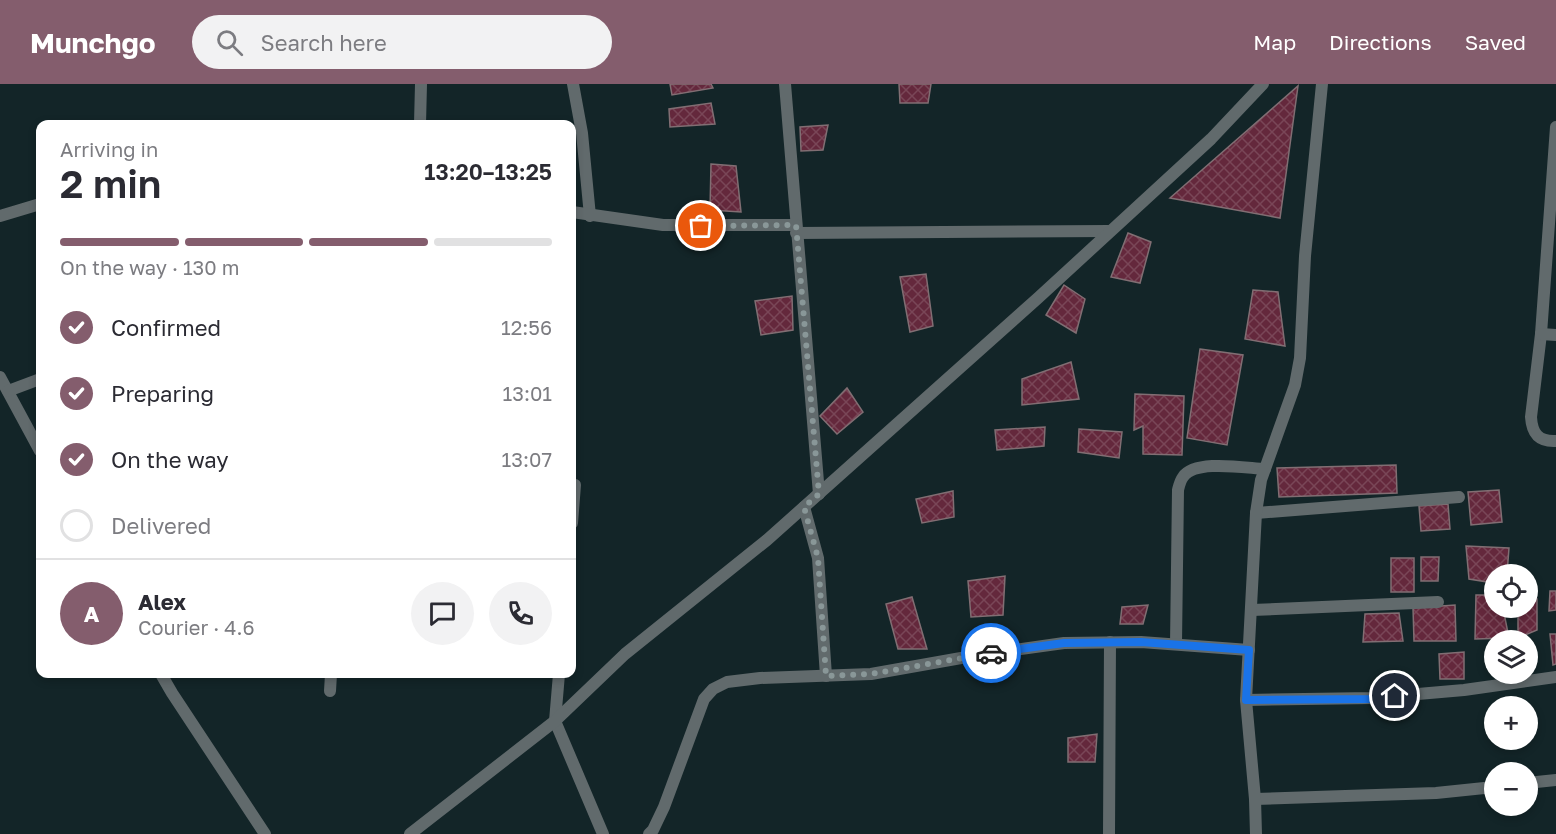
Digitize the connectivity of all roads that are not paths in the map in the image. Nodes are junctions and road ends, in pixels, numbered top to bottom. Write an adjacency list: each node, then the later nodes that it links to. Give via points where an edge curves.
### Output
1 (421, 84): 6 (street)
2 (573, 84): 11 (street)
3 (785, 84): 12 (street)
4 (1263, 84): 13 (street, via 1211,139)
5 (1322, 84): 21 (street, via 1305,256 1300,358 1295,385)
6 (420, 120)
7 (1556, 127): 14 (street)
8 (36, 205): 10 (street)
9 (576, 213): 11 (street)
10 (0, 216)
11 (590, 216): 12 (street, via 663,225)
12 (796, 229): 13 (street); 22 (street)
13 (1110, 231): 22 (street)
14 (1541, 334): 15 (street); 19 (street, via 1532,428 1537,437)
15 (1556, 335)
16 (0, 377): 18 (street)
17 (36, 380): 18 (street)
18 (8, 391): 20 (street)
19 (1556, 441)
20 (36, 444)
21 (1265, 469): 25 (street); 29 (street, via 1204,466 1183,476 1178,490)
22 (819, 494): 24 (street)
23 (1460, 497): 25 (street)
24 (804, 507): 31 (street, via 818,558); 38 (street, via 625,654)
25 (1256, 513): 27 (street)
26 (1438, 602): 27 (street)
27 (1252, 610): 30 (street)
28 (1110, 642): 29 (street); 31 (street, via 1064,643 871,674); 47 (street)
29 (1176, 644): 30 (street)
30 (1249, 650): 37 (street)
31 (826, 676): 46 (street, via 760,678 727,682 713,689 704,699 664,807)
32 (1556, 677): 37 (street, via 1372,699)
33 (163, 678): 43 (street)
34 (331, 678): 36 (street)
35 (559, 678): 38 (street)
36 (330, 691)
37 (1246, 700): 42 (street)
38 (555, 721): 44 (street); 45 (street)
39 (1556, 780): 40 (street)
40 (1538, 782)
41 (1484, 788): 42 (street, via 1436,794)
42 (1255, 799): 48 (street)
43 (265, 834)
44 (410, 834)
45 (603, 834)
46 (649, 834)
47 (1109, 834)
48 (1256, 834)

